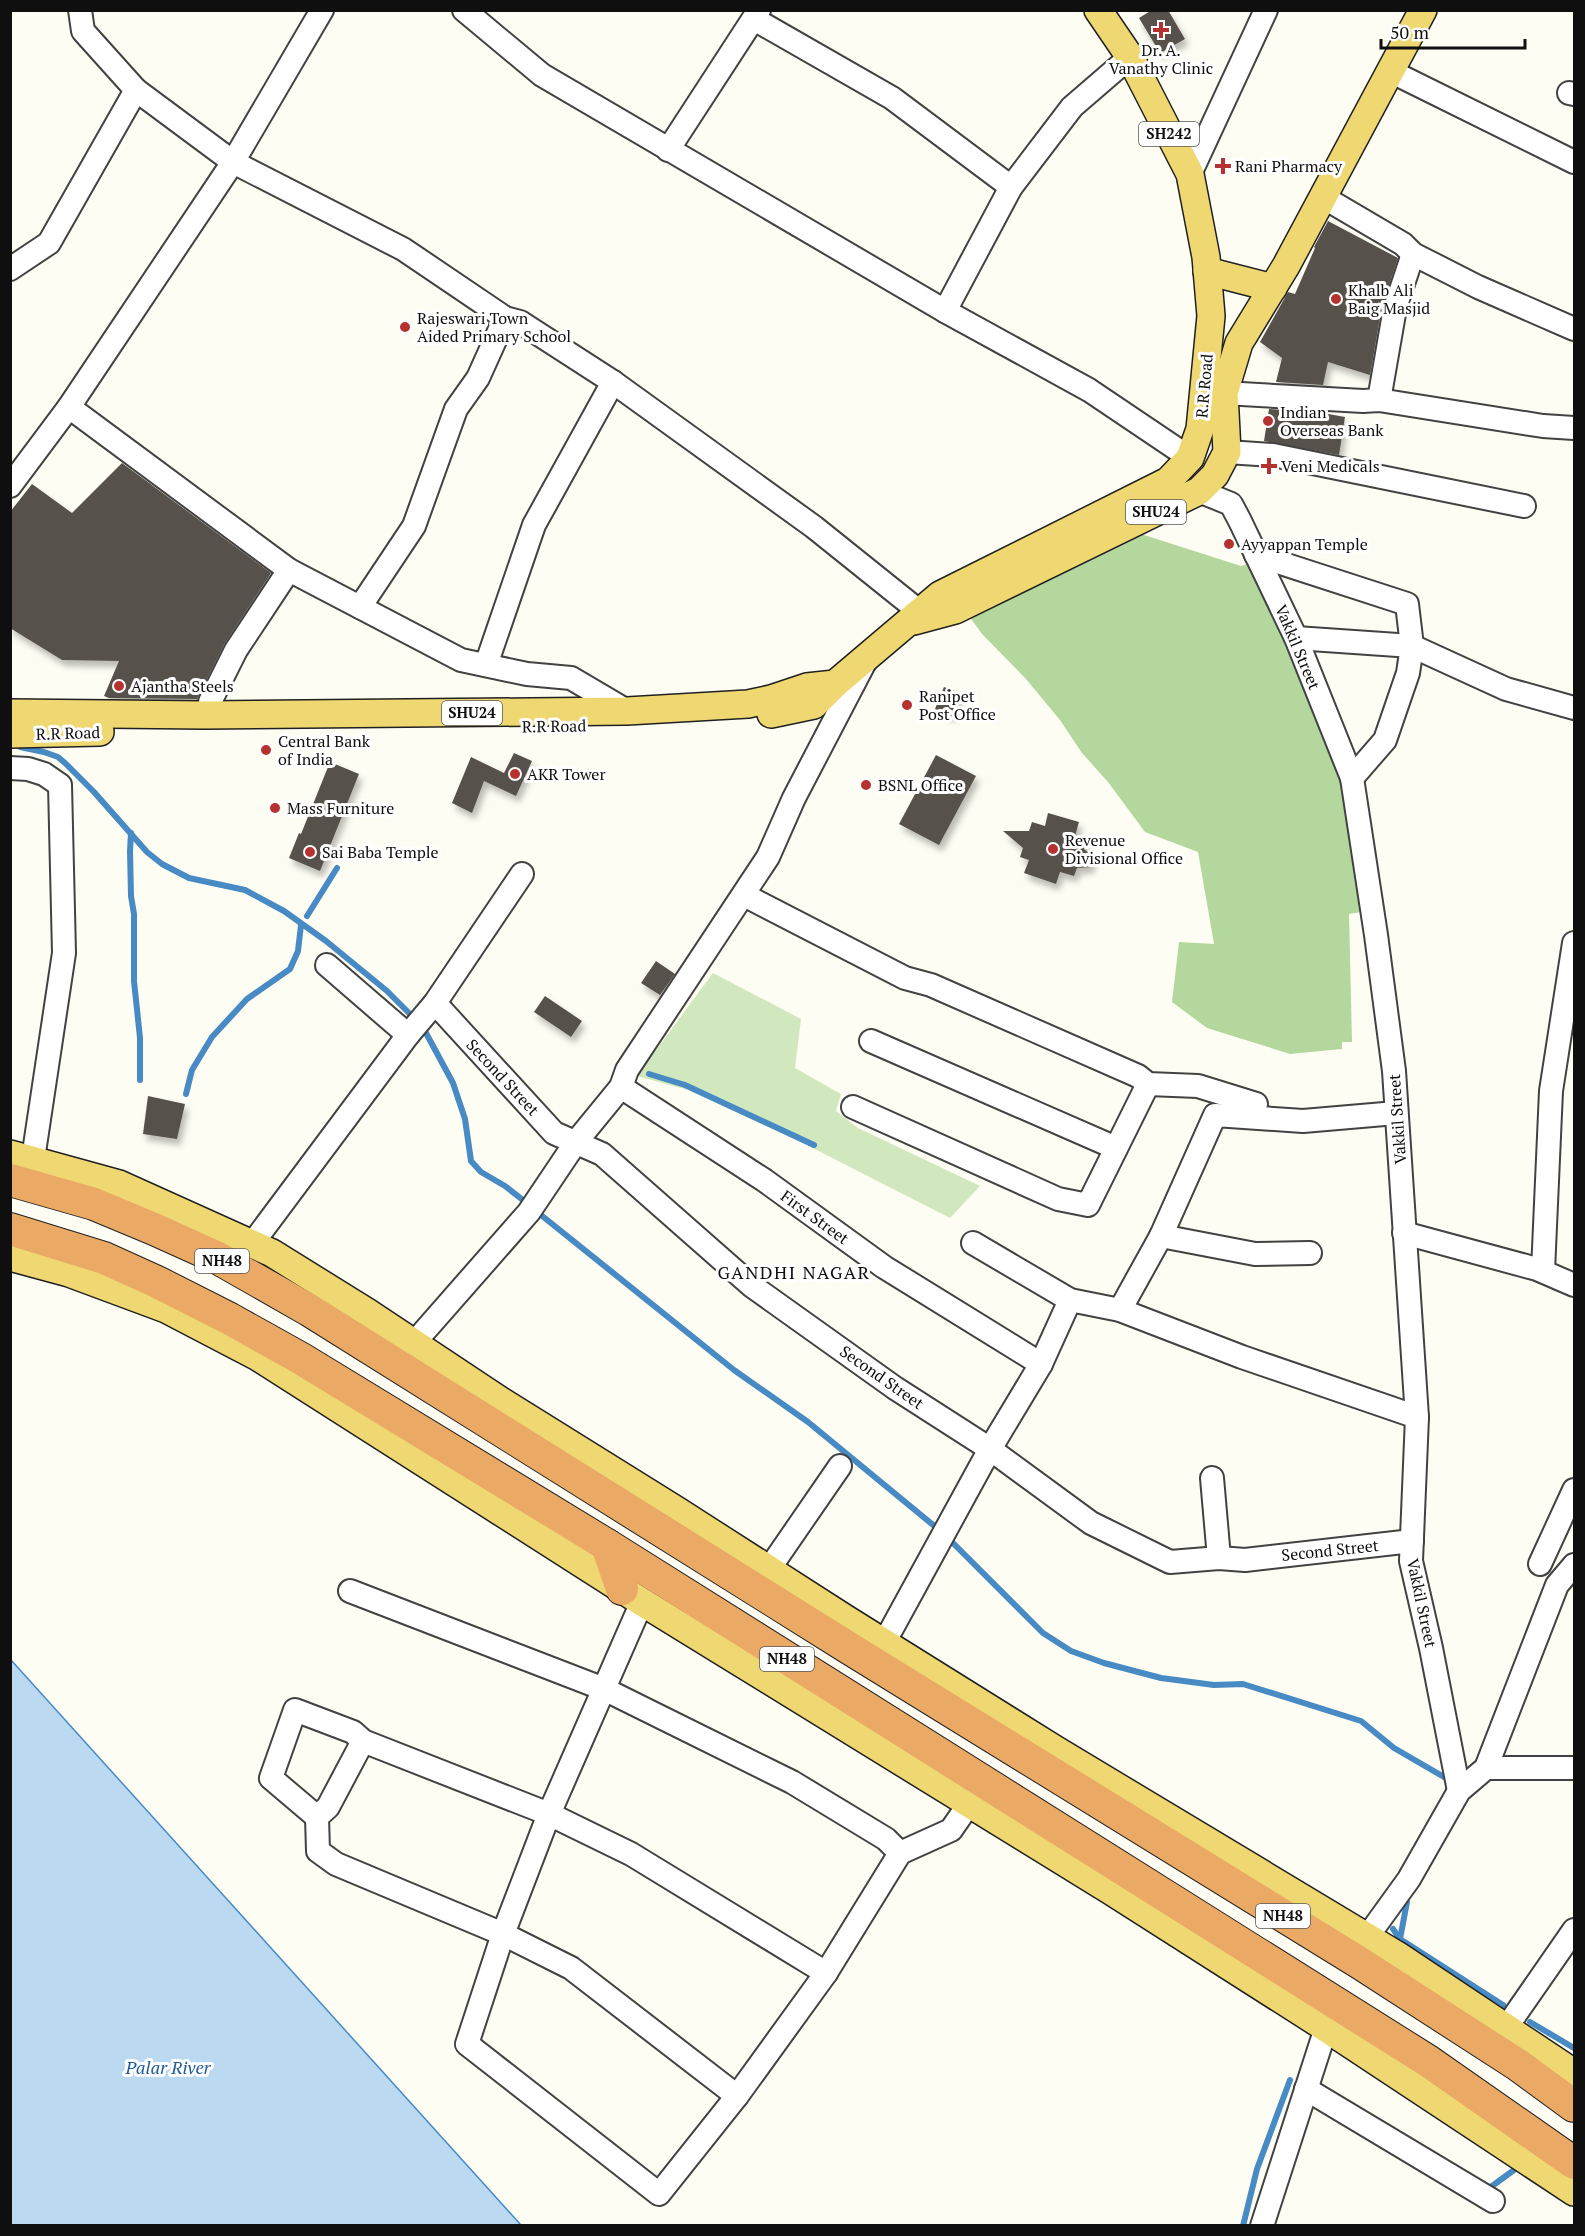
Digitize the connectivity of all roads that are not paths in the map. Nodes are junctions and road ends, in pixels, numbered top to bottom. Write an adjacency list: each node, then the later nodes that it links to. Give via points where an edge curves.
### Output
1 (80, 10): 10 (street, via 83,31)
2 (322, 10): 12 (street)
3 (464, 10): 11 (street, via 542,75)
4 (1098, 10): 8 (main road, R.R Road / SH242)
5 (1266, 10): 14 (street)
6 (1423, 10): 9 (main road, R.R Road)
7 (756, 14): 11 (street); 15 (street, via 892,98)
8 (1130, 57): 14 (main road, R.R Road / SH242); 15 (street, via 1072,107)
9 (1390, 70): 13 (street); 16 (main road, R.R Road)
10 (136, 90): 12 (street); 18 (street, via 49,243)
11 (668, 150): 21 (street)
12 (233, 162): 22 (street, via 403,249); 27 (street)
13 (1575, 162)
14 (1190, 174): 19 (main road, R.R Road / SH242)
15 (1011, 187): 21 (street)
16 (1323, 197): 17 (street, via 1403,244); 20 (main road, R.R Road)
17 (1413, 254): 23 (street); 26 (street, via 1395,308)
18 (10, 268)
19 (1208, 271): 20 (main road); 30 (main road, R.R Road / SHU24, via 1208,350 1200,429)
20 (1273, 288): 25 (main road, R.R Road, via 1239,344)
21 (945, 311): 30 (street, via 1089,390)
22 (505, 318): 24 (street, via 520,322); 37 (street, via 478,378 456,409 414,526)
23 (1575, 328)
24 (613, 382): 38 (street, via 814,527); 42 (street, via 534,525)
25 (1224, 393): 26 (street); 29 (main road, R.R Road)
26 (1379, 400): 28 (street)
27 (69, 407): 31 (street); 35 (street)
28 (1575, 428)
29 (1227, 452): 32 (main road, R.R Road / SHU24, via 1215,475); 33 (street, via 1273,455)
30 (1190, 458): 36 (main road, R.R Road / SHU24, via 1168,481)
31 (10, 486)
32 (1199, 491): 34 (street, Vakkil Street, via 1231,504); 36 (main road, R.R Road / SHU24)
33 (1524, 506)
34 (1256, 555): 39 (street, Vakkil Street); 40 (street, via 1407,604)
35 (289, 570): 37 (street); 44 (street, via 236,650)
36 (950, 601): 38 (main road, R.R Road / SHU24)
37 (360, 607): 42 (street, via 462,660)
38 (914, 618): 41 (main road, R.R Road / SHU24)
39 (1296, 638): 40 (street); 50 (street, Vakkil Street)
40 (1412, 646): 45 (street, via 1506,689); 50 (street, via 1408,673 1385,740)
41 (868, 656): 43 (main road, R.R Road / SHU24); 52 (street, via 794,798 768,857)
42 (486, 665): 46 (street, via 571,678)
43 (835, 684): 46 (main road, R.R Road / SHU24, via 807,687 748,704); 48 (main road, R.R Road / SHU24, via 814,705 730,721)
44 (210, 702)
45 (1575, 708)
46 (627, 711): 47 (main road, R.R Road / SHU24)
47 (10, 713)
48 (10, 734)
49 (10, 768): 65 (street, via 44,774 60,785 64,953)
50 (1352, 778): 62 (street, Vakkil Street, via 1394,1071)
51 (522, 874): 55 (street)
52 (744, 895): 58 (street, via 905,978 931,985 1138,1076); 59 (street, via 627,1070)
53 (1575, 943): 73 (street, via 1551,1091)
54 (327, 964): 56 (street)
55 (435, 1003): 56 (street); 63 (street, Second Street, via 554,1133)
56 (408, 1035): 70 (street)
57 (871, 1041): 64 (street)
58 (1148, 1084): 60 (street, via 1198,1086); 64 (street)
59 (621, 1087): 63 (street); 78 (street, First Street, via 764,1180 884,1267)
60 (1256, 1104)
61 (853, 1107): 64 (street, via 1059,1199 1088,1205)
62 (1396, 1113): 67 (street, Vakkil Street); 68 (street, via 1304,1121 1215,1115)
63 (576, 1142): 77 (street, via 535,1203); 80 (street, Second Street, via 602,1155 752,1286 895,1388)
64 (1116, 1148)
65 (22, 1157): 70 (main road, via 119,1184)
66 (10, 1180): 104 (highway, NH48, via 94,1204 216,1257 309,1310 839,1641)
67 (1404, 1233): 73 (street); 79 (street, Vakkil Street)
68 (1161, 1236): 72 (street, via 1255,1254); 76 (street)
69 (14, 1239): 85 (highway, NH48, via 104,1258 230,1318); 91 (main road, via 69,1273 166,1309 258,1357)
70 (252, 1244): 77 (main road)
71 (973, 1244): 75 (street)
72 (1310, 1253)
73 (1543, 1271): 74 (street)
74 (1575, 1285)
75 (1070, 1300): 76 (street); 78 (street)
76 (1120, 1310): 79 (street)
77 (414, 1344): 89 (main road)
78 (1041, 1364): 80 (street)
79 (1417, 1417): 84 (street, Vakkil Street)
80 (990, 1449): 86 (street, Second Street, via 1091,1523 1170,1562); 92 (street)
81 (840, 1466): 89 (street)
82 (1212, 1478): 86 (street)
83 (1575, 1490): 87 (street)
84 (1412, 1541): 86 (street, Second Street, via 1245,1560); 97 (street, Vakkil Street, via 1411,1561)
85 (607, 1545): 91 (highway); 111 (highway, NH48, via 1428,2061)
86 (1219, 1558)
87 (1540, 1564)
88 (1575, 1565): 95 (street, via 1557,1585)
89 (769, 1569): 92 (main road)
90 (350, 1591): 93 (street)
91 (632, 1596): 93 (street); 98 (main road)
92 (884, 1643): 104 (main road)
93 (604, 1689): 99 (street); 101 (street, via 792,1782 886,1839)
94 (363, 1741): 99 (street); 100 (street, via 328,1807); 100 (street, via 353,1732 295,1710 271,1778)
95 (1486, 1768): 96 (street); 97 (street)
96 (1575, 1768)
97 (1459, 1791): 104 (street, via 1409,1880)
98 (969, 1804): 101 (street, via 951,1830); 106 (main road)
99 (549, 1814): 103 (street); 105 (street, via 631,1854)
100 (317, 1817): 103 (street, via 318,1851 336,1864)
101 (900, 1853): 105 (street)
102 (1575, 1930): 107 (street)
103 (503, 1934): 110 (street, via 571,1968); 110 (street, via 467,2043 658,2194)
104 (1359, 1947): 107 (main road); 109 (highway, NH48, via 1518,2065)
105 (826, 1973): 110 (street)
106 (1326, 2028): 108 (street); 112 (main road)
107 (1506, 2028): 109 (main road)
108 (1306, 2089): 113 (street); 114 (street)
109 (1568, 2091)
110 (737, 2096)
111 (1575, 2163)
112 (1575, 2192)
113 (1493, 2201)
114 (1262, 2226)

